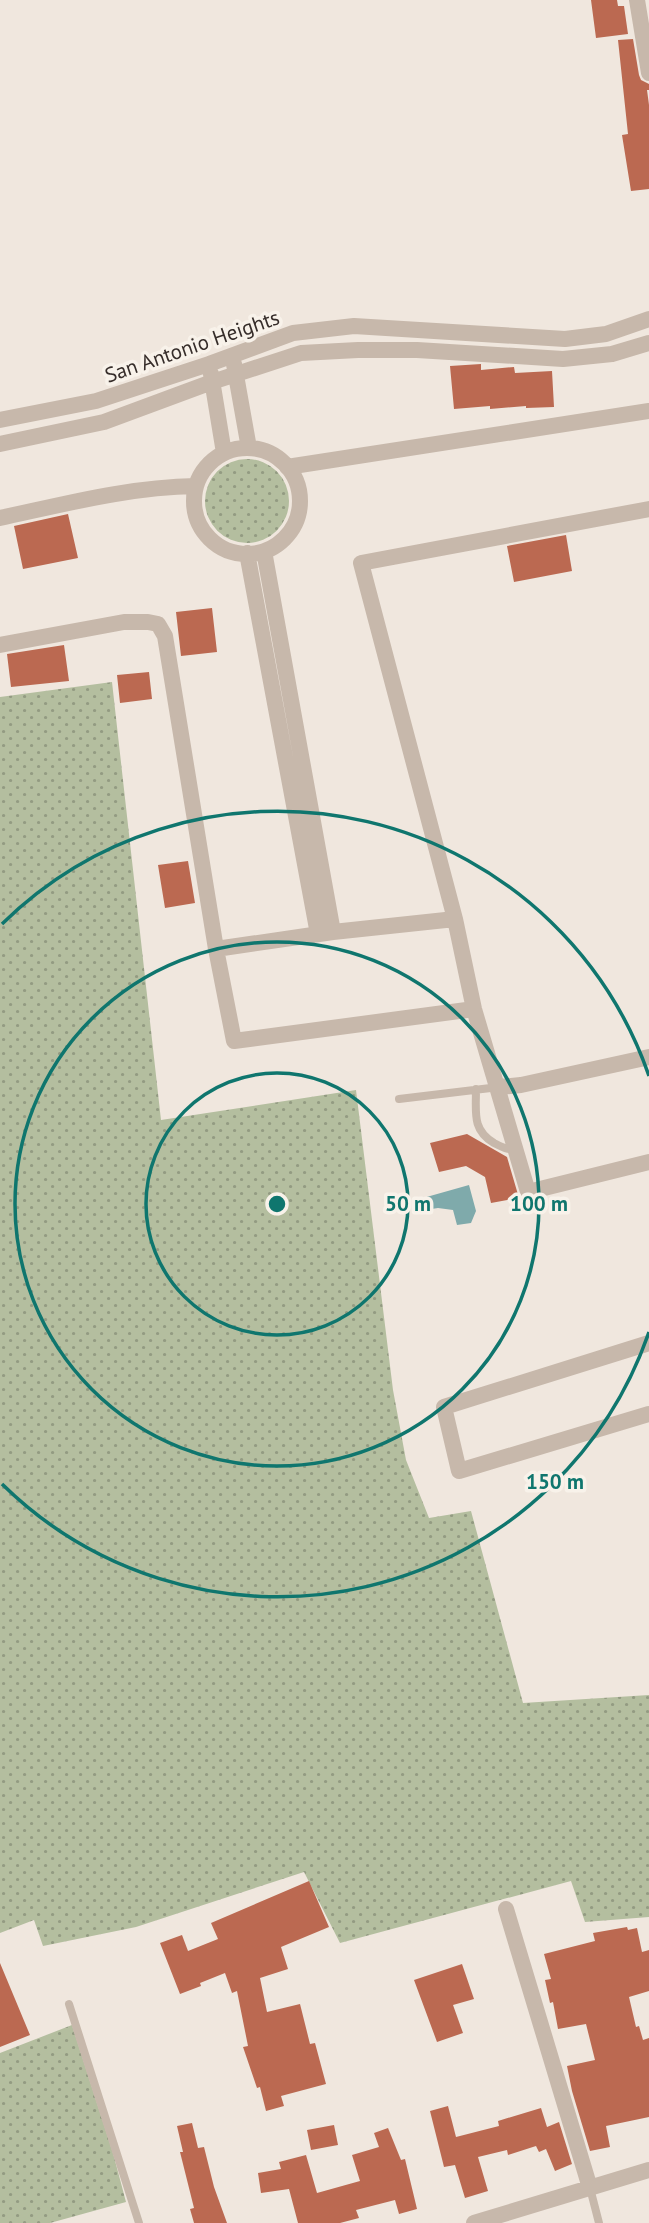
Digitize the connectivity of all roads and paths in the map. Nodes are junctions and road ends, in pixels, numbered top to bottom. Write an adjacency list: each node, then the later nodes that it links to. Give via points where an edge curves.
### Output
1 (637, 0): 2 (street)
2 (647, 40): 3 (street)
3 (649, 73)
4 (649, 319): 6 (street, San Antonio Heights, via 606,334 565,339 354,327 293,333)
5 (649, 343): 8 (street, San Antonio Heights, via 612,354 563,359 358,349 302,353)
6 (232, 355): 7 (street, San Antonio Heights); 8 (street)
7 (209, 365): 9 (street); 11 (street, San Antonio Heights, via 96,401)
8 (235, 374): 9 (street, San Antonio Heights); 13 (street)
9 (212, 382): 12 (street, San Antonio Heights, via 104,422); 14 (street)
10 (649, 411): 15 (street)
11 (0, 420)
12 (0, 444)
13 (249, 448): 14 (street); 15 (street, via 276,457)
14 (224, 453): 16 (street, via 202,472)
15 (287, 467): 19 (street, via 300,498 298,515 279,543)
16 (196, 486): 18 (street, via 99,496); 19 (street, via 195,510 204,532 231,551)
17 (649, 509): 21 (street, via 361,563)
18 (0, 518)
19 (256, 552): 22 (street)
20 (0, 645): 23 (street, via 124,622 158,624 165,636)
21 (455, 919): 22 (street); 24 (street)
22 (326, 933): 23 (street)
23 (216, 949): 24 (street, via 234,1041)
24 (474, 1009): 26 (street)
25 (649, 1057): 26 (street)
26 (499, 1087): 27 (lane); 29 (street)
27 (476, 1089): 28 (lane); 29 (lane, via 479,1132 506,1150)
28 (399, 1099)
29 (517, 1148): 30 (street, via 528,1192)
30 (649, 1163)
31 (649, 1343): 32 (street, via 443,1407 459,1471)
32 (649, 1415)
33 (506, 1909): 36 (street)
34 (69, 2004): 37 (lane)
35 (649, 2170): 36 (street)
36 (590, 2188): 38 (street); 39 (lane)
37 (139, 2223)
38 (474, 2223)
39 (599, 2223)

